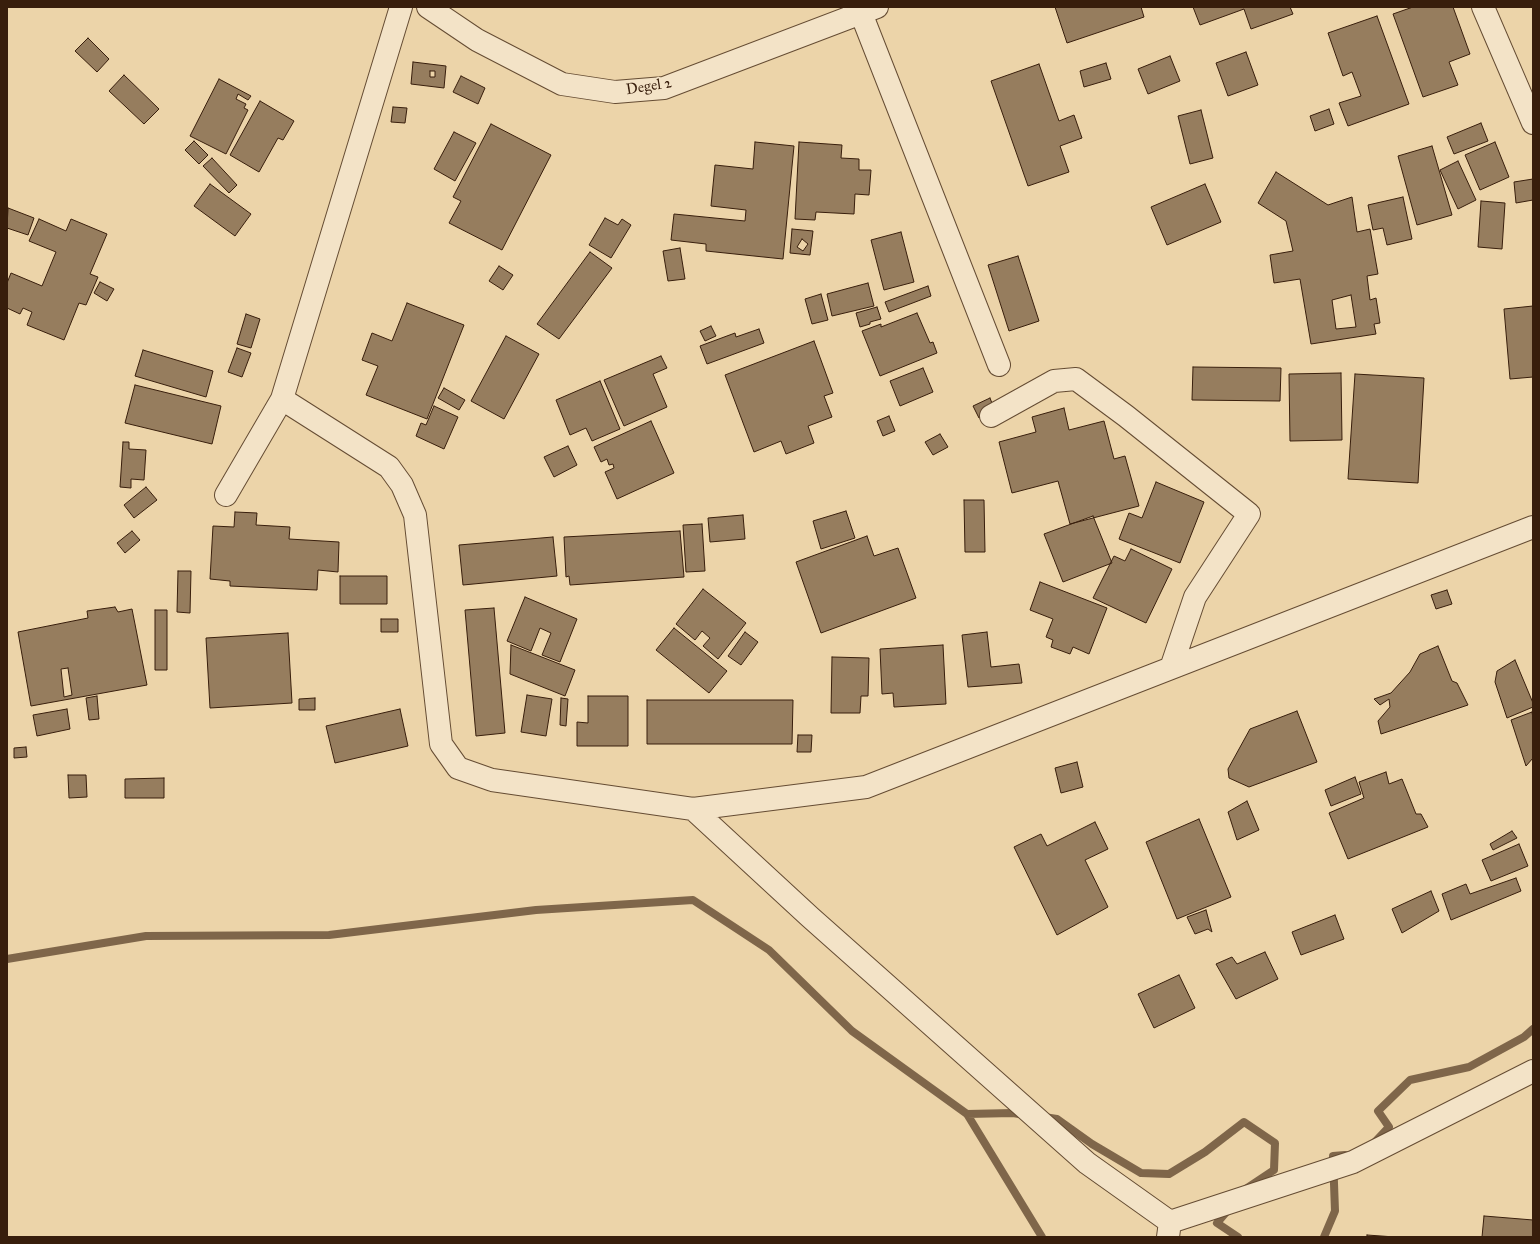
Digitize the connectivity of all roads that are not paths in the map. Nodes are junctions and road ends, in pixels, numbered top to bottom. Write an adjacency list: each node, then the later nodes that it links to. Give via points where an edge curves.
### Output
1 (401, 7): 7 (street)
2 (428, 7): 4 (street, Degel 2, via 477,40 562,84 615,92 664,88)
3 (1484, 7): 5 (street)
4 (869, 10): 6 (street)
5 (1533, 123)
6 (999, 365)
7 (282, 399): 9 (street); 12 (street, via 390,467 402,485 415,515 441,744 458,768 492,780)
8 (991, 416): 11 (street, via 1054,380 1076,380 1250,514 1195,597)
9 (226, 495)
10 (1533, 527): 11 (street)
11 (1171, 668): 12 (street, via 866,787)
12 (693, 809): 14 (street, via 810,917 1087,1162)
13 (1533, 1071): 14 (street, via 1353,1162)
14 (1169, 1230)

